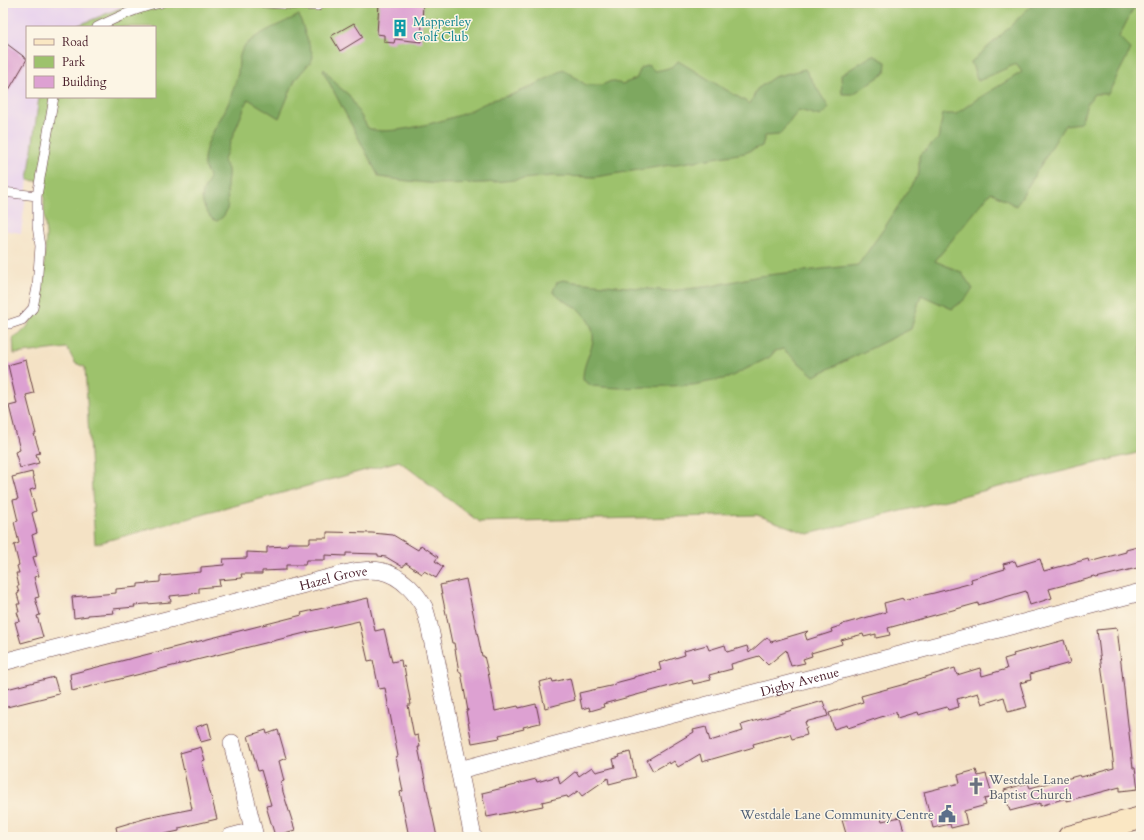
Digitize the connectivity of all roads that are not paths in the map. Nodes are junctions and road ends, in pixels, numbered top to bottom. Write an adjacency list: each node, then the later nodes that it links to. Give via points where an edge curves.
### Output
1 (161, 3): 4 (lane)
2 (264, 3): 3 (lane)
3 (318, 6)
4 (99, 26)
5 (54, 98): 7 (lane)
6 (3, 192): 7 (lane)
7 (37, 196): 8 (lane, via 40,246 33,308 22,320)
8 (3, 324)
9 (1141, 594): 12 (street, Digby Avenue)
10 (3, 662): 12 (street, Hazel Grove, via 348,573 365,570 384,571 399,578 413,591 424,607)
11 (232, 743): 14 (street)
12 (459, 770): 17 (street, Hazel Grove)
13 (1141, 818): 15 (street)
14 (254, 834): 16 (street)
15 (1082, 835)
16 (230, 837)
17 (473, 837)

